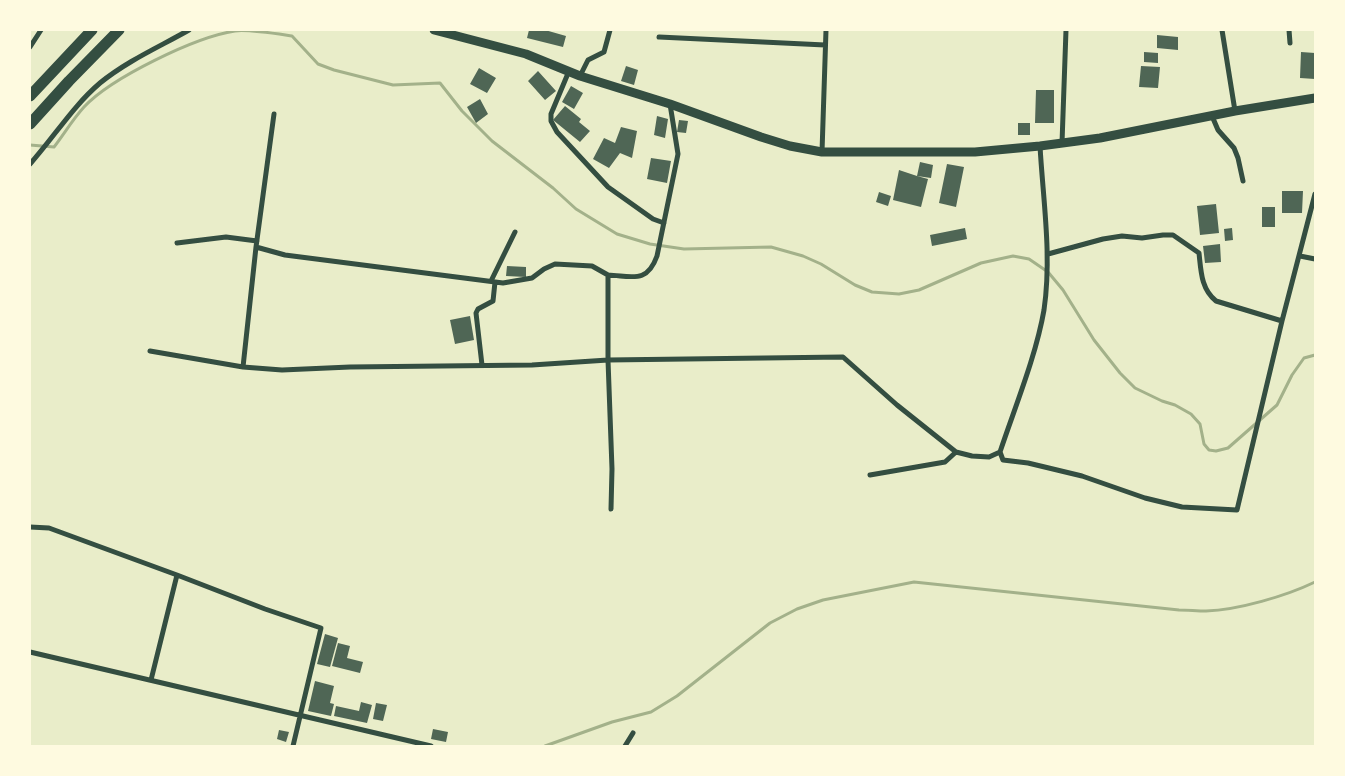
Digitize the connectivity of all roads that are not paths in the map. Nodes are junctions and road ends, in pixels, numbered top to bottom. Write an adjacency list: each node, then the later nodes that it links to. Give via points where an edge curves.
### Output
1 (41, 30): 14 (street)
2 (92, 30): 17 (highway)
3 (119, 30): 23 (highway)
4 (189, 30): 27 (street, via 100,83 74,108)
5 (434, 30): 15 (main road, via 526,54)
6 (610, 30): 16 (street, via 604,52 588,60)
7 (826, 30): 13 (street)
8 (1066, 30): 24 (street)
9 (1222, 30): 20 (street)
10 (1289, 30): 12 (street)
11 (659, 37): 13 (street)
12 (1290, 43)
13 (825, 45): 26 (street)
14 (30, 47)
15 (569, 71): 16 (main road); 30 (street, via 551,114 557,132 608,187 653,219)
16 (580, 76): 19 (main road)
17 (30, 96)
18 (1315, 98): 20 (main road)
19 (670, 104): 26 (main road, via 790,146); 30 (street, via 678,154)
20 (1235, 111): 22 (main road)
21 (274, 114): 32 (street)
22 (1212, 116): 24 (main road); 28 (street, via 1238,158)
23 (30, 124)
24 (1062, 143): 25 (main road)
25 (1040, 146): 26 (main road, via 975,152); 35 (street)
26 (822, 152)
27 (30, 164)
28 (1243, 181)
29 (1315, 194): 36 (street)
30 (664, 223): 38 (street, via 652,270 640,277)
31 (515, 232): 39 (street)
32 (256, 241): 33 (street, via 226,237); 34 (street)
33 (177, 244)
34 (256, 247): 39 (street, via 284,255); 44 (street)
35 (1048, 254): 40 (street, via 1122,236 1173,235 1199,253 1203,283 1216,301); 46 (street, via 1044,310)
36 (1300, 256): 37 (street); 40 (street)
37 (1315, 259)
38 (608, 275): 39 (street, via 592,266 554,264 532,278); 42 (street)
39 (493, 282): 43 (street, via 493,301 476,313)
40 (1282, 321): 46 (street, via 1237,510 1173,505 1082,476 1003,460)
41 (150, 351): 44 (street)
42 (608, 360): 43 (street); 45 (street, via 843,357); 48 (street)
43 (482, 365): 44 (street, via 282,370)
44 (244, 367)
45 (956, 452): 46 (street, via 989,457); 47 (street, via 945,462)
46 (1000, 452)
47 (870, 475)
48 (611, 510)
49 (30, 527): 50 (street, via 49,528)
50 (177, 575): 52 (street); 53 (street, via 320,628)
51 (30, 652): 52 (street)
52 (151, 680): 53 (street)
53 (300, 715): 55 (street); 56 (street)
54 (634, 733): 57 (street)
55 (293, 746)
56 (431, 746)
57 (625, 746)

